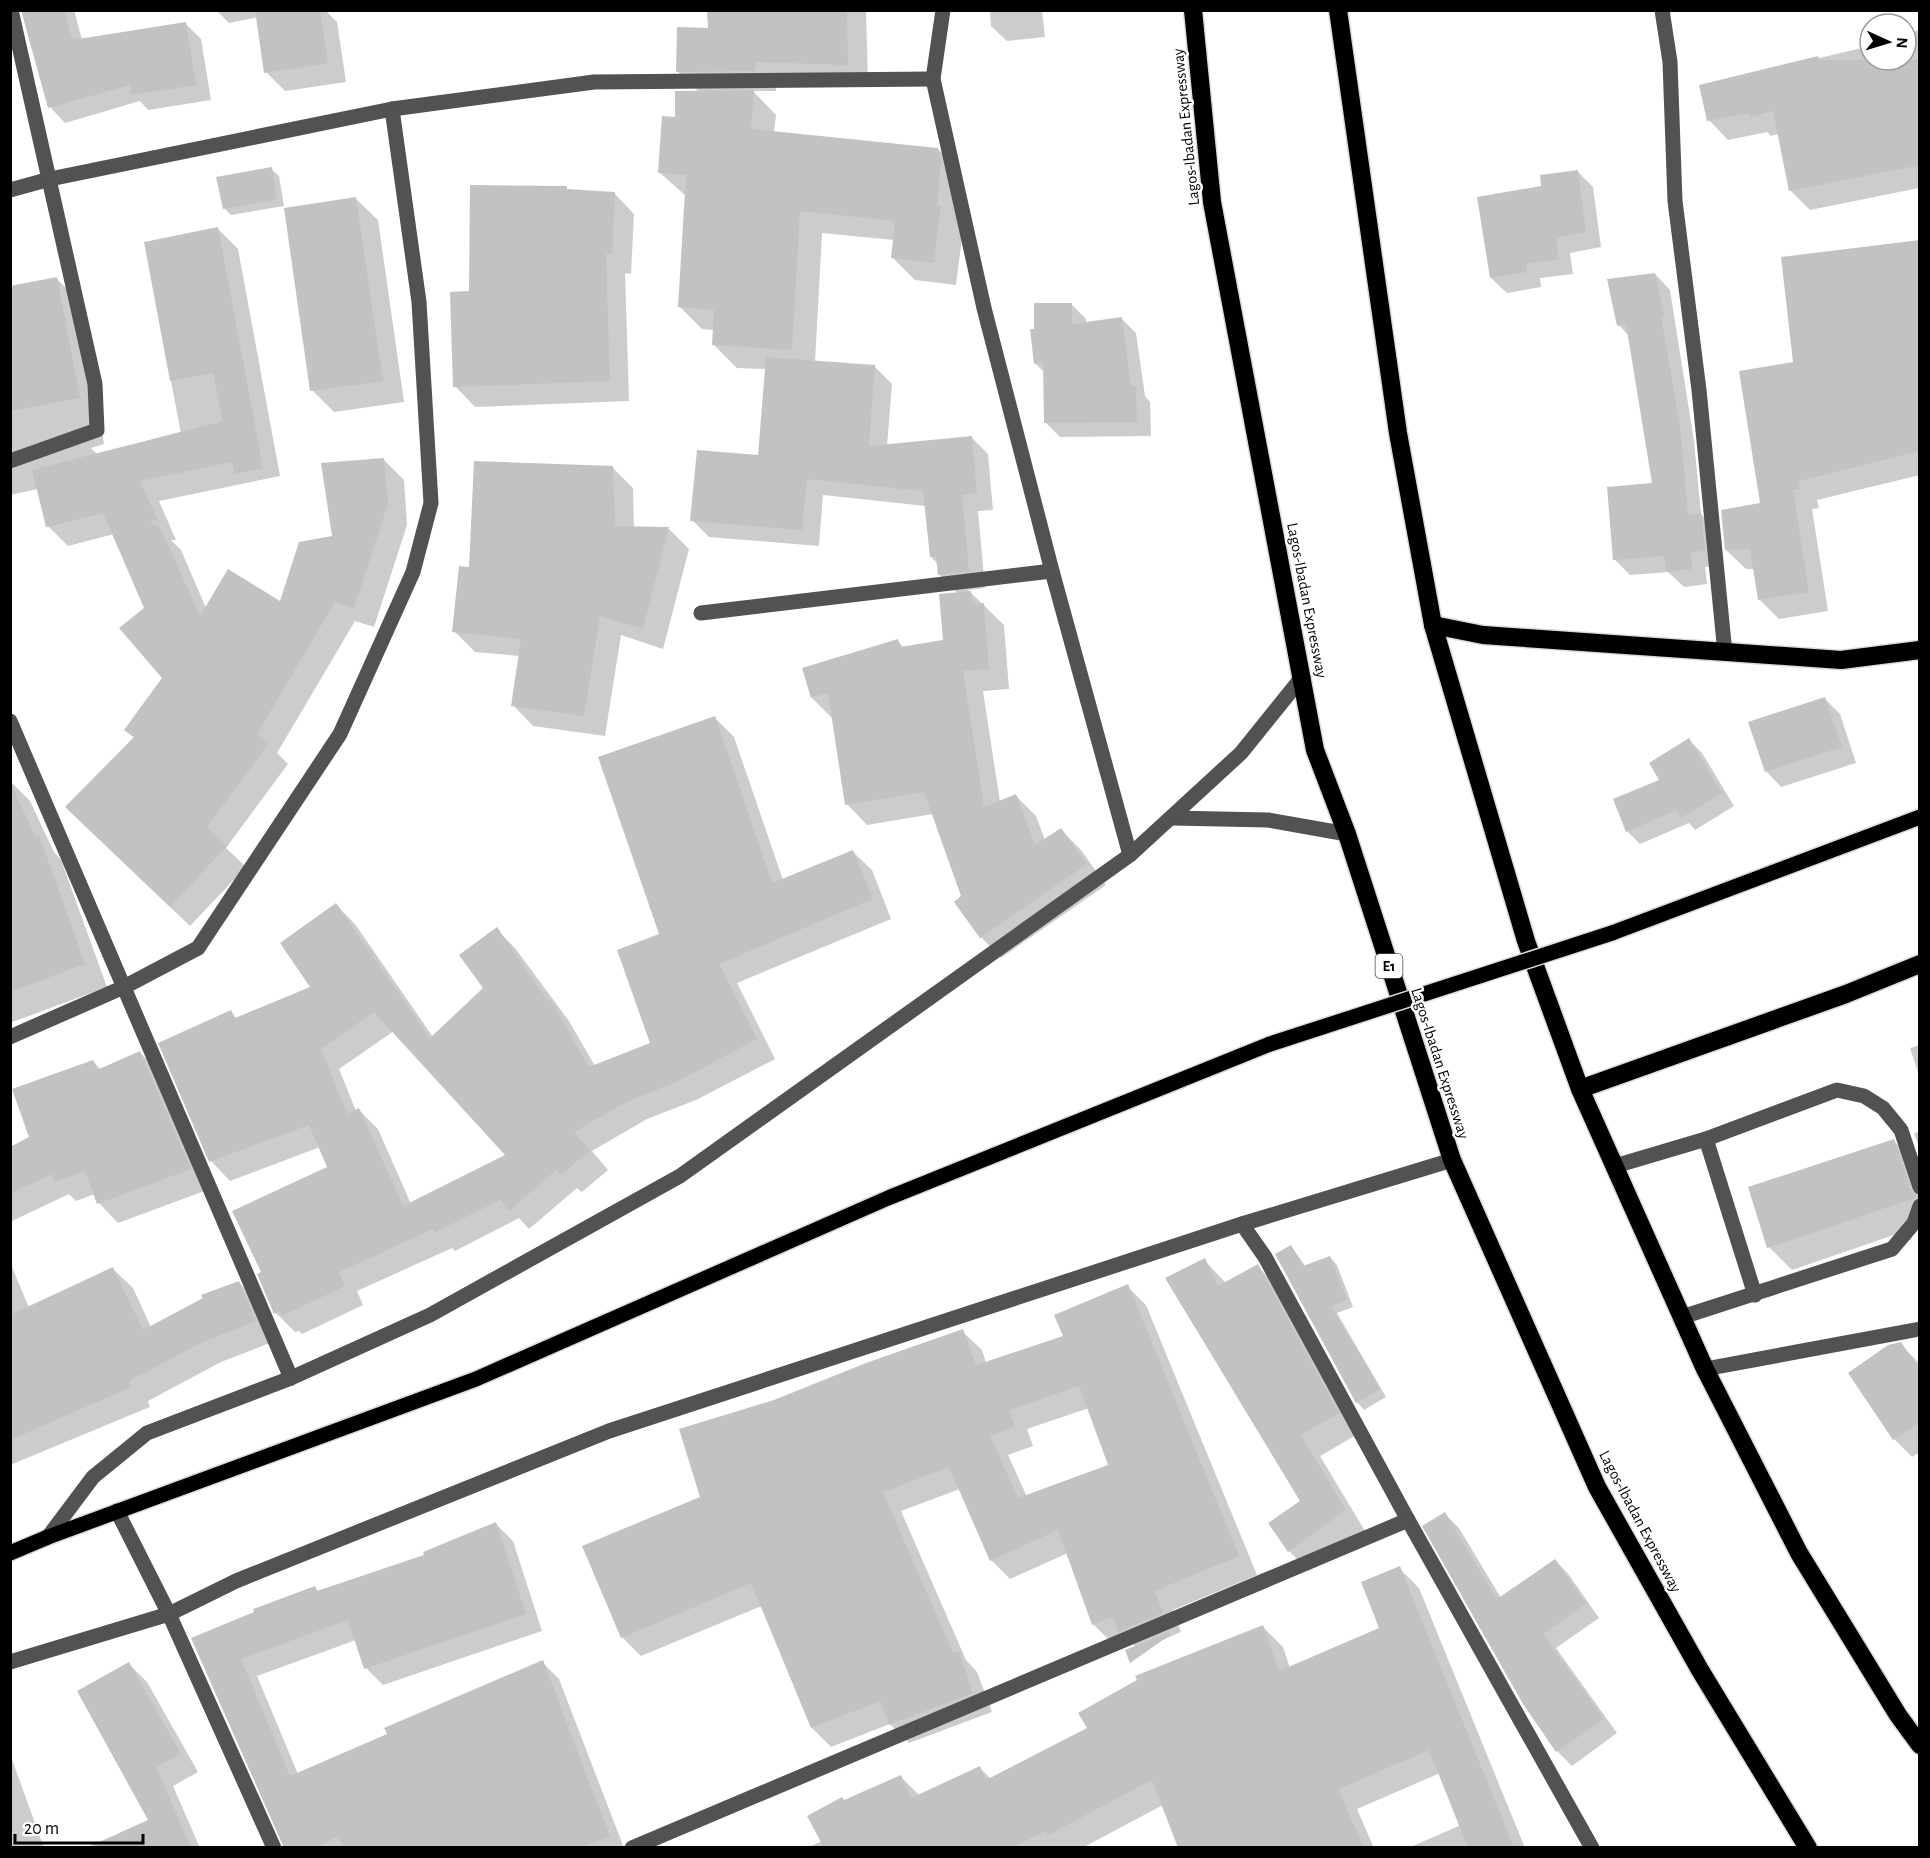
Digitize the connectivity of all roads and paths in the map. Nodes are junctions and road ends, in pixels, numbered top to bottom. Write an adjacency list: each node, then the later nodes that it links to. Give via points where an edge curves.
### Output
1 (11, 10): 8 (street)
2 (943, 10): 6 (street)
3 (1193, 10): 16 (highway, Lagos-Ibadan Expressway / E1, via 1212,202)
4 (1338, 10): 13 (highway, via 1398,434)
5 (1662, 10): 15 (street, via 1670,62 1674,201 1699,390)
6 (933, 79): 7 (street, via 594,82); 11 (street, via 984,308)
7 (392, 109): 8 (street); 23 (street, via 419,302 431,503 413,572 340,734 198,948)
8 (50, 179): 9 (street); 10 (street, via 95,384 97,430)
9 (10, 190)
10 (10, 461)
11 (1052, 571): 12 (street); 21 (street)
12 (701, 613)
13 (1433, 626): 15 (highway, via 1483,635); 25 (highway, via 1526,941)
14 (1920, 650): 15 (highway, via 1841,660)
15 (1725, 653)
16 (1303, 676): 19 (street, via 1241,753); 20 (highway, Lagos-Ibadan Expressway / E1, via 1316,750)
17 (10, 721): 23 (street)
18 (1920, 817): 37 (main road, bridge, via 1612,933 1270,1044 888,1198 476,1379)
19 (1172, 819): 20 (street, via 1268,820); 21 (street)
20 (1347, 834): 27 (highway, Lagos-Ibadan Expressway / E1)
21 (1130, 855): 36 (street, via 680,1176 430,1315)
22 (1920, 964): 25 (highway)
23 (124, 987): 24 (street); 36 (street)
24 (10, 1037)
25 (1580, 1089): 28 (highway)
26 (1706, 1139): 28 (street); 29 (street, via 1837,1090 1864,1096 1883,1108 1901,1130); 32 (street)
27 (1452, 1160): 31 (street); 47 (highway, Lagos-Ibadan Expressway / E1, via 1597,1487)
28 (1615, 1166): 33 (highway)
29 (1920, 1187)
30 (1920, 1206): 32 (street, via 1914,1223 1892,1249)
31 (1242, 1224): 38 (street, via 1264,1257); 41 (street, via 609,1431 236,1581)
32 (1755, 1295): 33 (street)
33 (1682, 1317): 35 (highway)
34 (1920, 1329): 35 (street)
35 (1705, 1369): 43 (highway, via 1799,1553 1898,1715)
36 (291, 1378): 39 (street, via 147,1433 93,1477)
37 (117, 1511): 39 (main road); 41 (street)
38 (1408, 1520): 45 (street); 46 (street)
39 (48, 1537): 40 (main road)
40 (10, 1553)
41 (169, 1614): 42 (street); 44 (street)
42 (10, 1662)
43 (1920, 1744)
44 (274, 1848)
45 (632, 1848)
46 (1592, 1848)
47 (1808, 1848)

